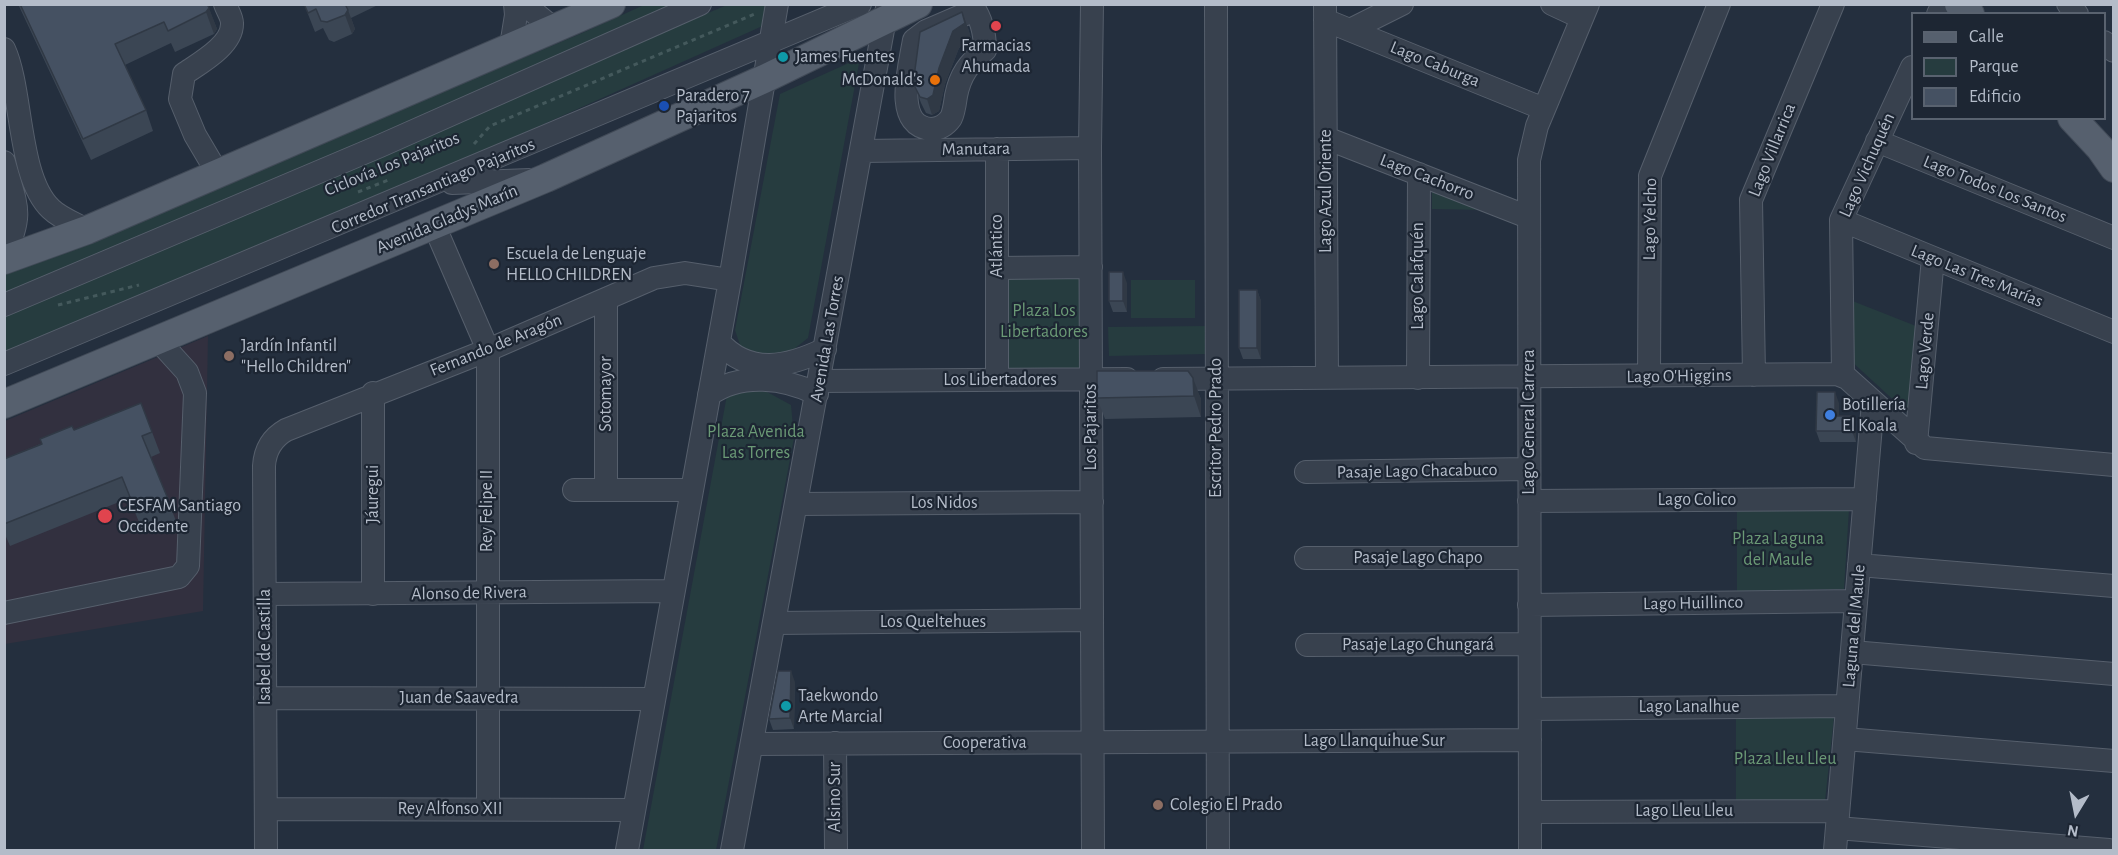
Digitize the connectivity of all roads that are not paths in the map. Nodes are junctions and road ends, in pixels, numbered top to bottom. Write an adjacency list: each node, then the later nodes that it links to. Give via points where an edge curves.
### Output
1 (225, 4): 35 (street, via 232,21 230,34 215,52 184,74 180,99)
2 (515, 4): 22 (street)
3 (524, 4): 19 (street)
4 (700, 4): 51 (street, via 380,146)
5 (860, 4): 21 (street, Corredor Transantiago Pajaritos)
6 (918, 4): 17 (main road, Avenida Gladys Marín)
7 (1092, 4): 30 (street, Los Pajaritos)
8 (1216, 4): 65 (street, Escritor Pedro Prado)
9 (1402, 4): 20 (street)
10 (1552, 4): 16 (street)
11 (1719, 4): 59 (street, Lago Yelcho, via 1650,176)
12 (1833, 4): 58 (street, Lago Villarrica, via 1751,200)
13 (777, 5): 21 (street)
14 (601, 6): 19 (main road)
15 (973, 7): 15 (street, via 985,34 985,50 965,68 952,117 943,127 931,129 915,123 908,112 907,89 914,40)
16 (1585, 11): 26 (street, Lago General Carrera)
17 (886, 12): 25 (main road, Avenida Gladys Marín); 32 (street, Avenida Las Torres)
18 (1325, 12): 20 (street, Lago Caburga); 28 (street, Lago Azul Oriente)
19 (554, 29): 22 (main road)
20 (1350, 30): 26 (street, Lago Caburga)
21 (771, 44): 25 (street); 38 (street, Corredor Transantiago Pajaritos)
22 (511, 46): 35 (main road)
23 (4, 49): 42 (street, via 40,193 51,209)
24 (1911, 69): 29 (street, Lago Vichuquén)
25 (764, 79): 37 (main road, Avenida Gladys Marín); 49 (street)
26 (1544, 109): 39 (street, Lago General Carrera, via 1530,149)
27 (2074, 120): 34 (main road)
28 (1326, 138): 36 (street, Lago Cachorro); 62 (street, Lago Azul Oriente)
29 (1877, 141): 40 (street, Lago Vichuquén); 43 (street, Lago Todos Los Santos)
30 (1090, 148): 31 (street, Manutara); 47 (street, Los Pajaritos)
31 (997, 149): 32 (street, Manutara); 48 (street, Atlántico)
32 (862, 151): 55 (street, Avenida Las Torres)
33 (4, 162): 44 (street, via 19,212)
34 (2114, 168)
35 (218, 174): 42 (main road)
36 (1419, 174): 39 (street, Lago Cachorro); 63 (street, Lago Calafquén)
37 (546, 178): 38 (street); 41 (main road, Avenida Gladys Marín)
38 (438, 183): 57 (street, Corredor Transantiago Pajaritos)
39 (1528, 217): 61 (street, Lago General Carrera)
40 (1841, 220): 45 (street, Lago Las Tres Marías); 60 (street, Lago Vichuquén)
41 (434, 225): 53 (main road, Avenida Gladys Marín); 56 (street, Rey Felipe II)
42 (87, 230): 46 (main road)
43 (2114, 238)
44 (4, 255)
45 (1933, 258): 52 (street, Lago Las Tres Marías); 72 (street, Lago Verde)
46 (4, 260)
47 (1090, 267): 48 (street); 64 (street, Los Pajaritos)
48 (997, 268): 66 (street, Atlántico)
49 (730, 280): 50 (street, Fernando de Aragón, via 685,273 664,275); 54 (street)
50 (606, 299): 56 (street, Fernando de Aragón); 78 (street, Sotomayor)
51 (4, 305)
52 (2114, 332)
53 (158, 340): 71 (main road, Avenida Gladys Marín); 94 (street, via 187,372 195,393 188,566 179,577)
54 (719, 342): 55 (street, via 735,357 767,366 794,362); 69 (street)
55 (825, 349): 67 (street, Avenida Las Torres)
56 (488, 350): 68 (street, Fernando de Aragón); 89 (street, Rey Felipe II)
57 (4, 364)
58 (1754, 375): 59 (street, Lago O'Higgins); 60 (street, Lago O'Higgins)
59 (1649, 376): 61 (street, Lago O'Higgins)
60 (1842, 376): 70 (street)
61 (1528, 377): 63 (street, Lago O'Higgins); 75 (street, Lago General Carrera)
62 (1327, 378): 63 (street, Lago O'Higgins); 65 (street, Lago O'Higgins)
63 (1418, 378)
64 (1091, 379): 65 (street, Los Libertadores); 66 (street, Los Libertadores); 82 (street, Los Pajaritos)
65 (1216, 379): 109 (street, Escritor Pedro Prado)
66 (997, 380): 67 (street, Los Libertadores)
67 (818, 388): 69 (street, via 771,380 729,385); 83 (street, Avenida Las Torres)
68 (373, 393): 73 (street, Fernando de Aragón, via 286,430); 91 (street, Jáuregui)
69 (709, 394): 79 (street)
70 (1873, 402): 72 (street); 80 (street, Laguna del Maule)
71 (4, 404)
72 (1916, 443): 74 (street, via 1929,449)
73 (270, 445): 90 (street, Isabel de Castilla, via 264,466)
74 (2114, 465)
75 (1529, 469): 76 (street, Pasaje Lago Chacabuco); 81 (street, Lago General Carrera)
76 (1306, 472)
77 (574, 490): 78 (street)
78 (606, 490): 79 (street)
79 (692, 490): 88 (street)
80 (1864, 499): 81 (street, Lago Colico); 86 (street, Laguna del Maule)
81 (1529, 501): 85 (street, Lago General Carrera)
82 (1092, 502): 83 (street, Los Nidos); 95 (street, Los Pajaritos)
83 (797, 504): 96 (street, Avenida Las Torres)
84 (1306, 558): 85 (street, Pasaje Lago Chapo)
85 (1529, 558): 93 (street, Lago General Carrera)
86 (1859, 565): 87 (street); 92 (street, Laguna del Maule)
87 (2114, 586)
88 (673, 591): 89 (street, Alonso de Rivera); 103 (street)
89 (486, 593): 91 (street, Alonso de Rivera); 102 (street, Rey Felipe II)
90 (265, 594): 91 (street, Alonso de Rivera); 101 (street, Isabel de Castilla)
91 (373, 594)
92 (1856, 601): 93 (street, Lago Huillinco); 99 (street, Laguna del Maule)
93 (1529, 605): 97 (street, Lago General Carrera)
94 (4, 613)
95 (1092, 620): 96 (street, Los Queltehues); 108 (street, Los Pajaritos)
96 (775, 623): 111 (street, Avenida Las Torres)
97 (1529, 644): 98 (street, Pasaje Lago Chungará); 105 (street, Lago General Carrera)
98 (1307, 645)
99 (1852, 652): 100 (street); 104 (street, Laguna del Maule)
100 (2114, 674)
101 (265, 698): 102 (street, Juan de Saavedra); 114 (street, Isabel de Castilla)
102 (487, 698): 103 (street, Juan de Saavedra); 113 (street, Rey Felipe II)
103 (653, 699): 115 (street)
104 (1847, 706): 105 (street, Lago Lanalhue); 106 (street, Laguna del Maule)
105 (1530, 709): 107 (street, Lago General Carrera)
106 (1845, 739): 112 (street); 117 (street, Laguna del Maule)
107 (1530, 740): 109 (street, Lago Llanquihue Sur); 116 (street, Lago General Carrera)
108 (1093, 742): 109 (street, Cooperativa); 110 (street, Cooperativa); 122 (street, Los Pajaritos)
109 (1217, 742): 123 (street, Escritor Pedro Prado)
110 (835, 743): 111 (street, Cooperativa); 121 (street, Alsino Sur)
111 (752, 744): 120 (street, Avenida Las Torres)
112 (2114, 761)
113 (488, 809): 114 (street, Rey Alfonso XII); 115 (street, Rey Alfonso XII)
114 (266, 810): 118 (street, Isabel de Castilla)
115 (634, 810): 119 (street)
116 (1530, 812): 117 (street, Lago Lleu Lleu); 124 (street, Lago General Carrera)
117 (1837, 830): 125 (street, Lago Lleu Lleu)
118 (266, 850)
119 (627, 850)
120 (732, 850)
121 (836, 850)
122 (1094, 850)
123 (1218, 850)
124 (1530, 850)
125 (2109, 850)

